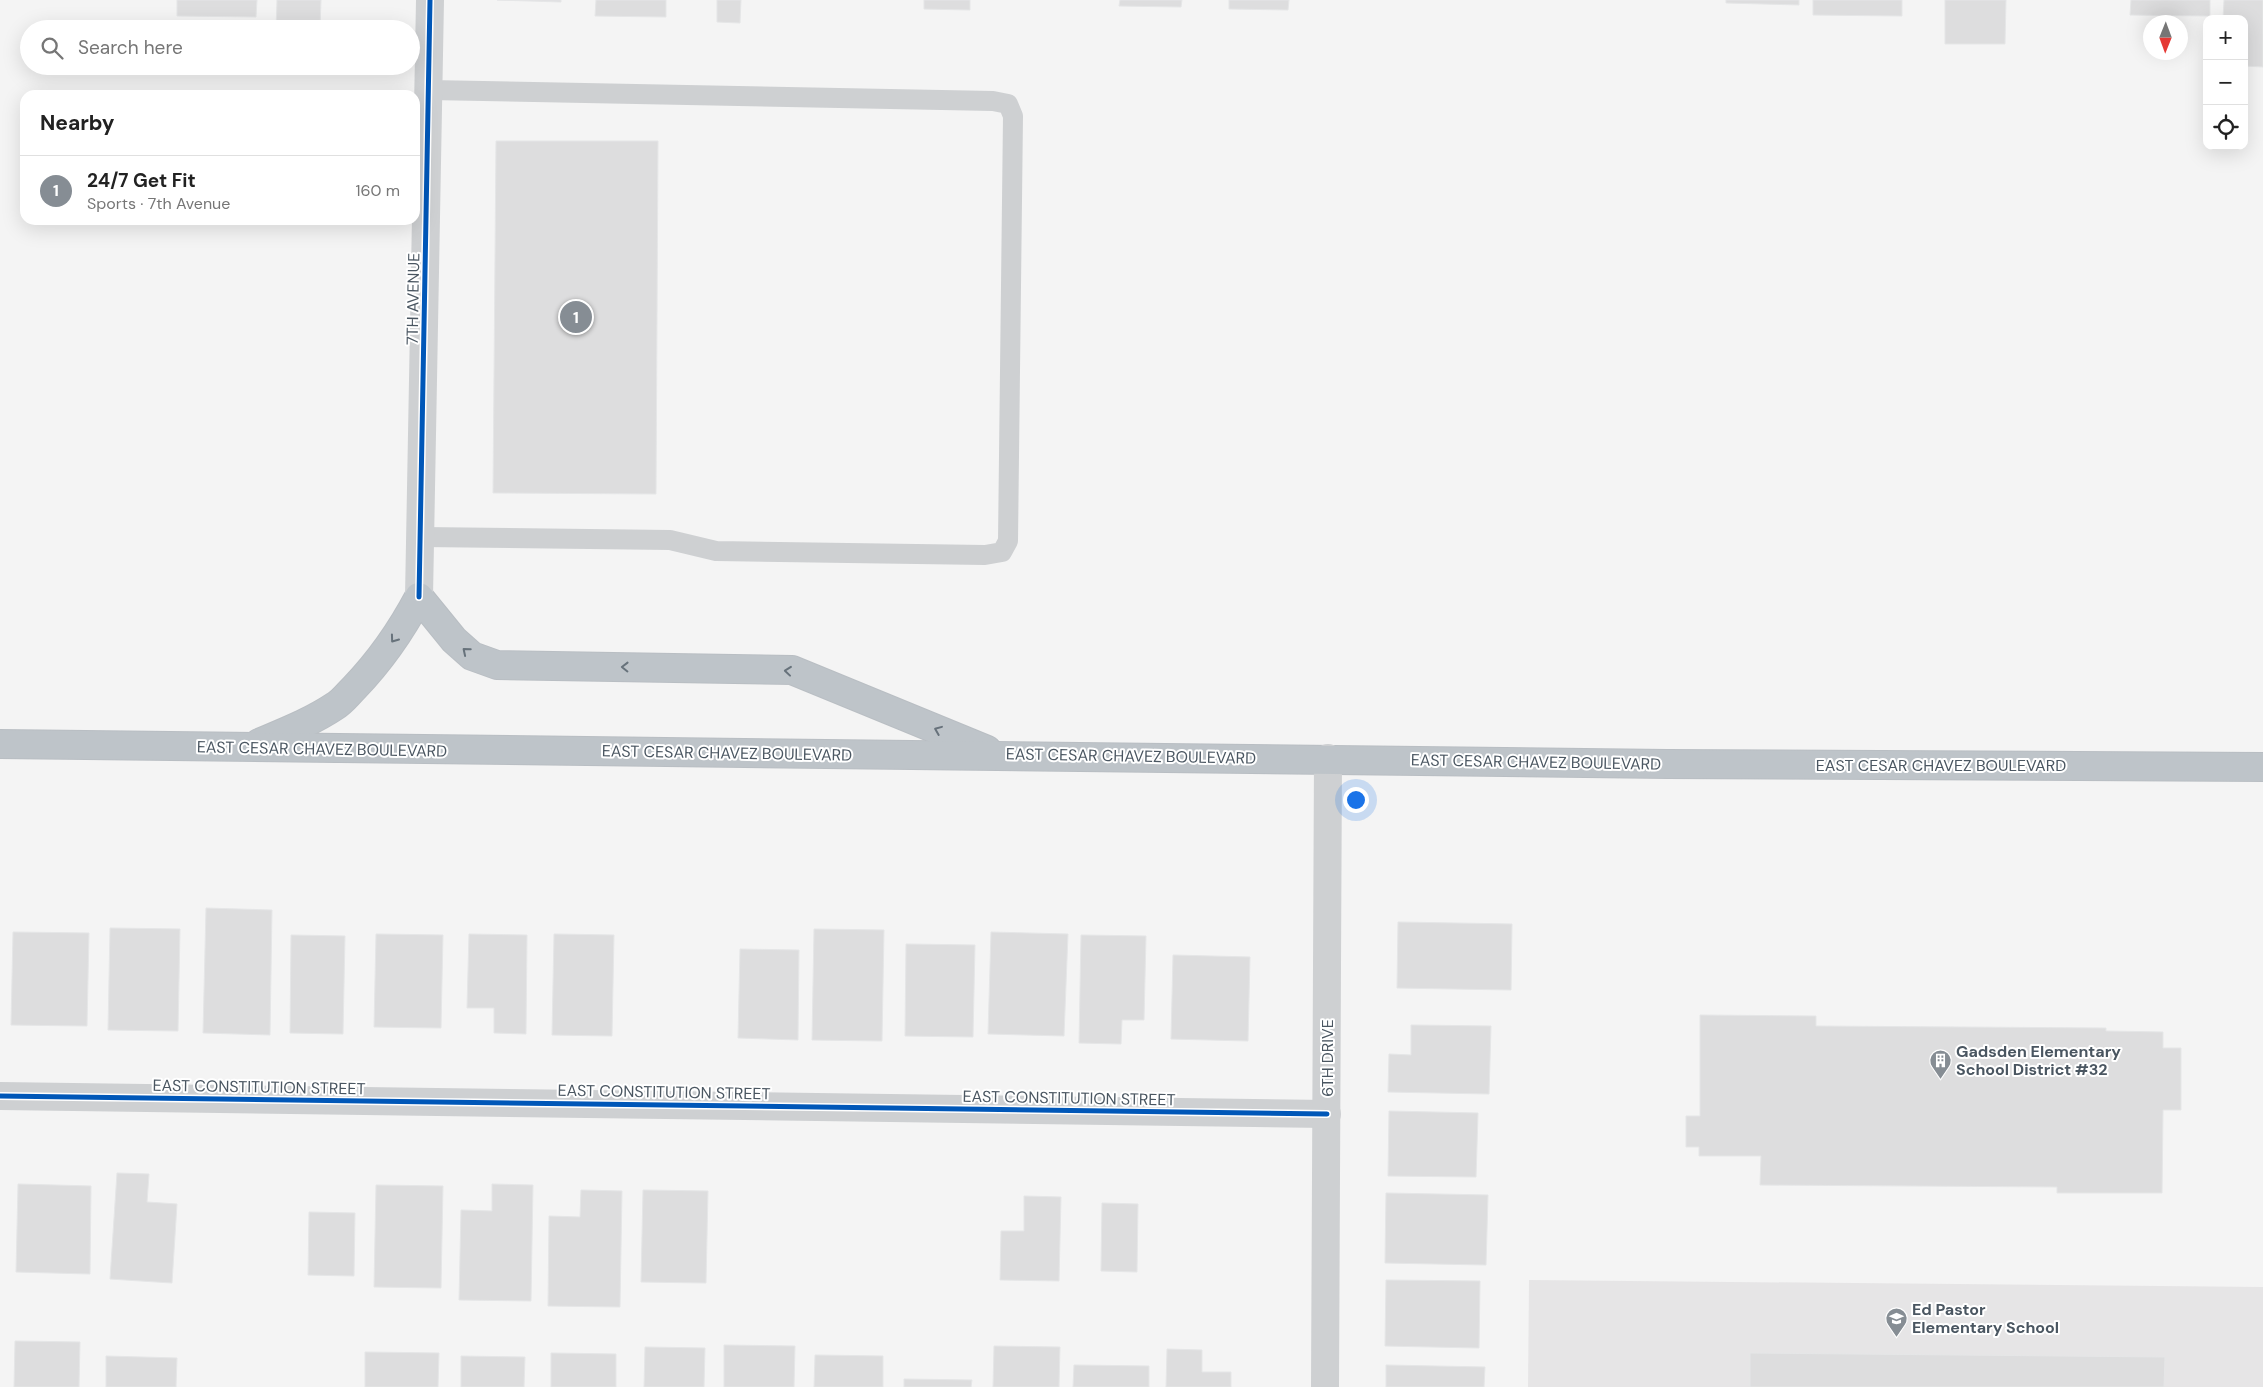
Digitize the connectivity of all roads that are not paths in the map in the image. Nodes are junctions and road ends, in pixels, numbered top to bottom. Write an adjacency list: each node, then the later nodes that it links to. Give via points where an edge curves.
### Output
1 (430, 0): 2 (street, 7TH AVENUE)
2 (429, 90): 3 (street, 7TH AVENUE); 3 (lane, via 1008,104 1013,116 1008,541 1002,552 985,555 716,551 670,540)
3 (422, 537): 4 (street, 7TH AVENUE)
4 (419, 598): 6 (highway, one-way to 6, via 392,643 337,705 301,726); 7 (highway, one-way to 4, via 792,670 498,665 466,651)
5 (0, 744): 6 (highway, EAST CESAR CHAVEZ BOULEVARD)
6 (246, 748): 7 (highway, EAST CESAR CHAVEZ BOULEVARD)
7 (1000, 755): 8 (highway, EAST CESAR CHAVEZ BOULEVARD)
8 (1328, 758): 9 (highway, EAST CESAR CHAVEZ BOULEVARD, via 1667,764); 11 (street, 6TH DRIVE)
9 (2263, 767)
10 (0, 1096): 11 (street, EAST CONSTITUTION STREET)
11 (1327, 1114): 12 (street, 6TH DRIVE)
12 (1325, 1387)

